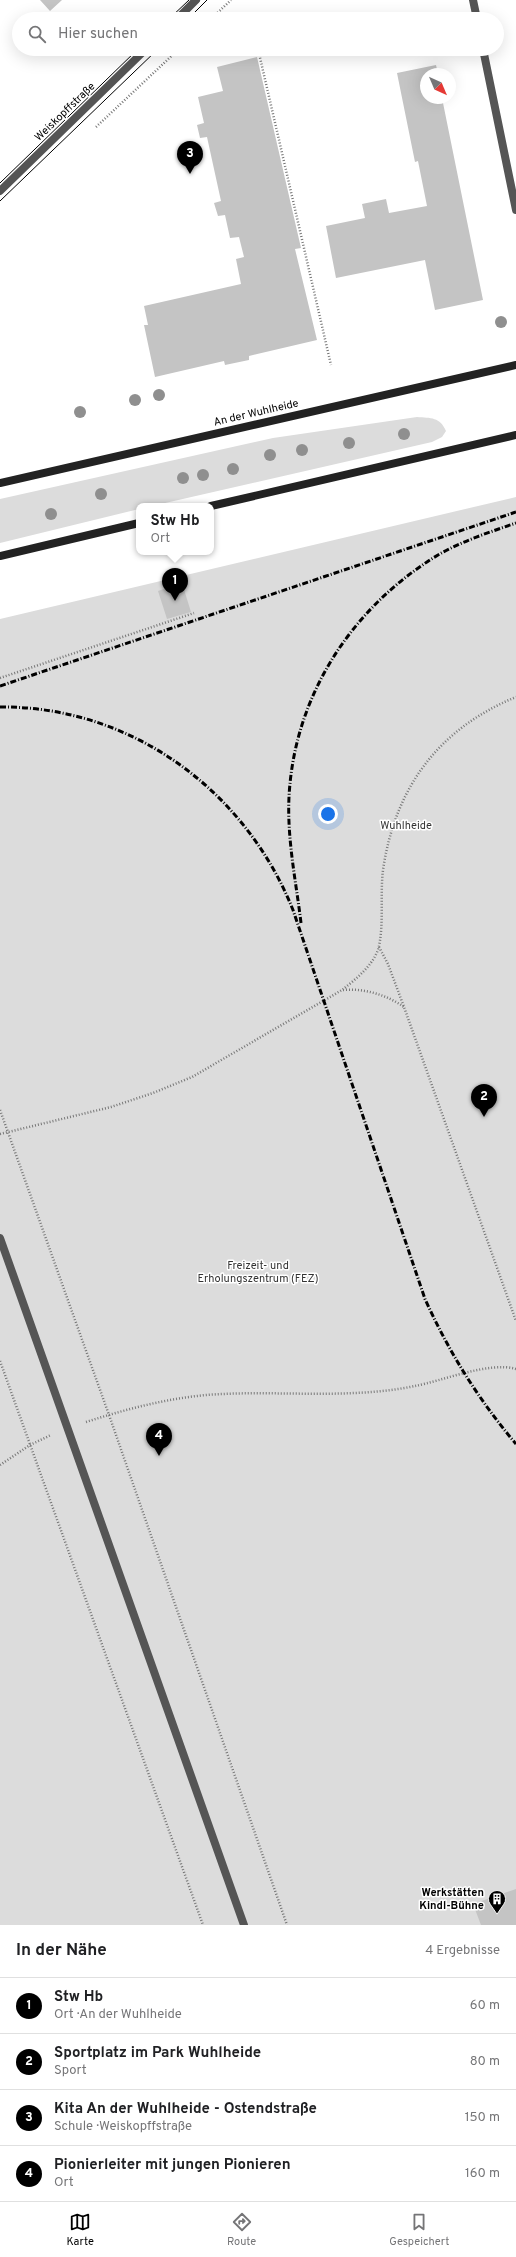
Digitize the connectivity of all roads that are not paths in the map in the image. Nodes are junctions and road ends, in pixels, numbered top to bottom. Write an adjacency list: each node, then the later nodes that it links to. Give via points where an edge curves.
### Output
1 (196, 0): 3 (street)
2 (473, 0): 4 (street)
3 (184, 12)
4 (476, 12)
5 (139, 56): 7 (street, Weiskopffstraße)
6 (484, 56): 8 (street)
7 (0, 190)
8 (516, 210)
9 (516, 365): 11 (main road, An der Wuhlheide)
10 (516, 435): 12 (main road)
11 (0, 483)
12 (214, 505)
13 (136, 524): 14 (main road)
14 (0, 556)
15 (0, 1238): 16 (street)
16 (244, 1925)

